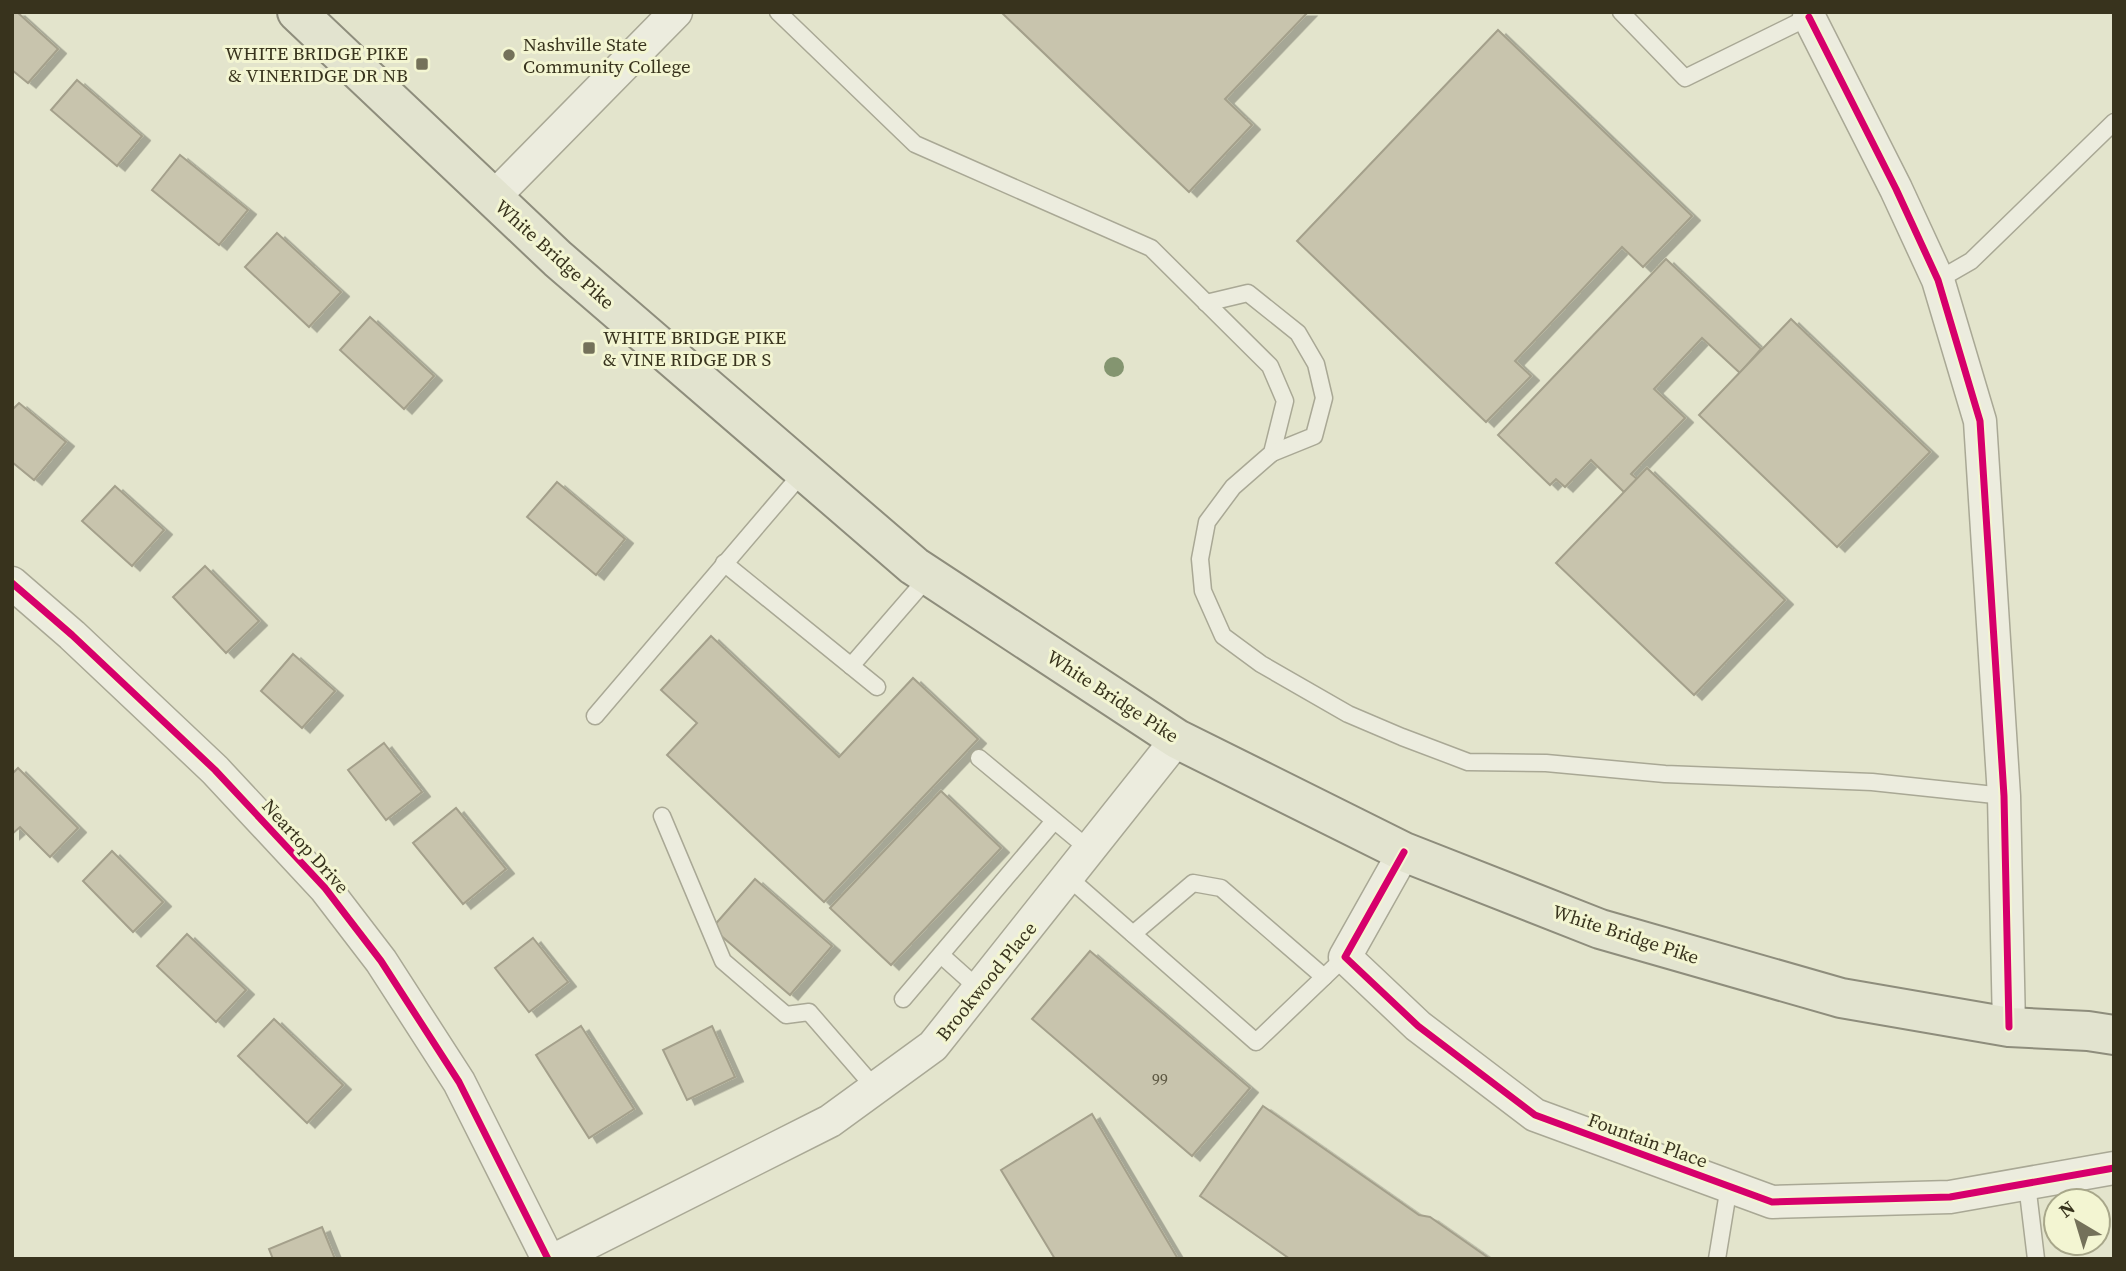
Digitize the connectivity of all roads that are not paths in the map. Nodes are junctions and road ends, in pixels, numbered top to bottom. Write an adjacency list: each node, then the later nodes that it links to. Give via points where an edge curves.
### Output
1 (297, 12): 7 (main road, White Bridge Pike)
2 (676, 12): 7 (street)
3 (778, 12): 9 (lane, via 915,145 1152,248)
4 (1620, 12): 5 (lane, via 1685,78)
5 (1808, 15): 8 (street)
6 (2114, 122): 8 (lane, via 1971,261)
7 (494, 198): 11 (main road, White Bridge Pike)
8 (1938, 280): 20 (street, via 1980,421)
9 (1206, 303): 10 (lane, via 1270,366 1285,401); 10 (lane, via 1248,293 1298,333 1316,364 1324,398 1314,436)
10 (1272, 453): 20 (lane, via 1233,487 1207,522 1200,559 1203,591 1223,636 1261,664 1348,714 1468,762 1872,782)
11 (804, 471): 12 (lane); 13 (main road, White Bridge Pike)
12 (724, 564): 15 (lane); 17 (lane)
13 (929, 576): 15 (lane); 18 (main road, White Bridge Pike)
14 (12, 583): 37 (street, Neartop Drive, via 215,770 325,888 381,961 458,1082)
15 (851, 666): 16 (lane)
16 (877, 687)
17 (595, 716)
18 (1177, 739): 23 (street, Brookwood Place); 24 (main road, White Bridge Pike)
19 (979, 758): 22 (lane)
20 (2004, 796): 31 (street)
21 (662, 816): 33 (lane, via 723,961 786,1016 809,1012)
22 (1055, 821): 23 (lane); 27 (lane)
23 (1090, 850): 25 (street, Brookwood Place)
24 (1404, 852): 28 (street); 31 (main road, White Bridge Pike, via 1600,929 1841,998)
25 (1069, 878): 26 (lane); 29 (street, Brookwood Place)
26 (1133, 934): 28 (lane, via 1193,883 1221,888); 28 (lane, via 1256,1042)
27 (941, 955): 29 (lane); 30 (lane)
28 (1334, 967): 36 (street, Fountain Place, via 1535,1115)
29 (979, 989): 33 (street, Brookwood Place, via 933,1046)
30 (903, 999)
31 (2009, 1027): 32 (main road, White Bridge Pike)
32 (2114, 1035)
33 (875, 1088): 38 (street, Brookwood Place, via 830,1121)
34 (2114, 1168): 35 (street, Fountain Place)
35 (2027, 1184): 36 (street, Fountain Place, via 1950,1197 1772,1202); 40 (lane)
36 (1729, 1186): 39 (lane)
37 (548, 1259)
38 (556, 1259)
39 (1717, 1259)
40 (2036, 1259)

